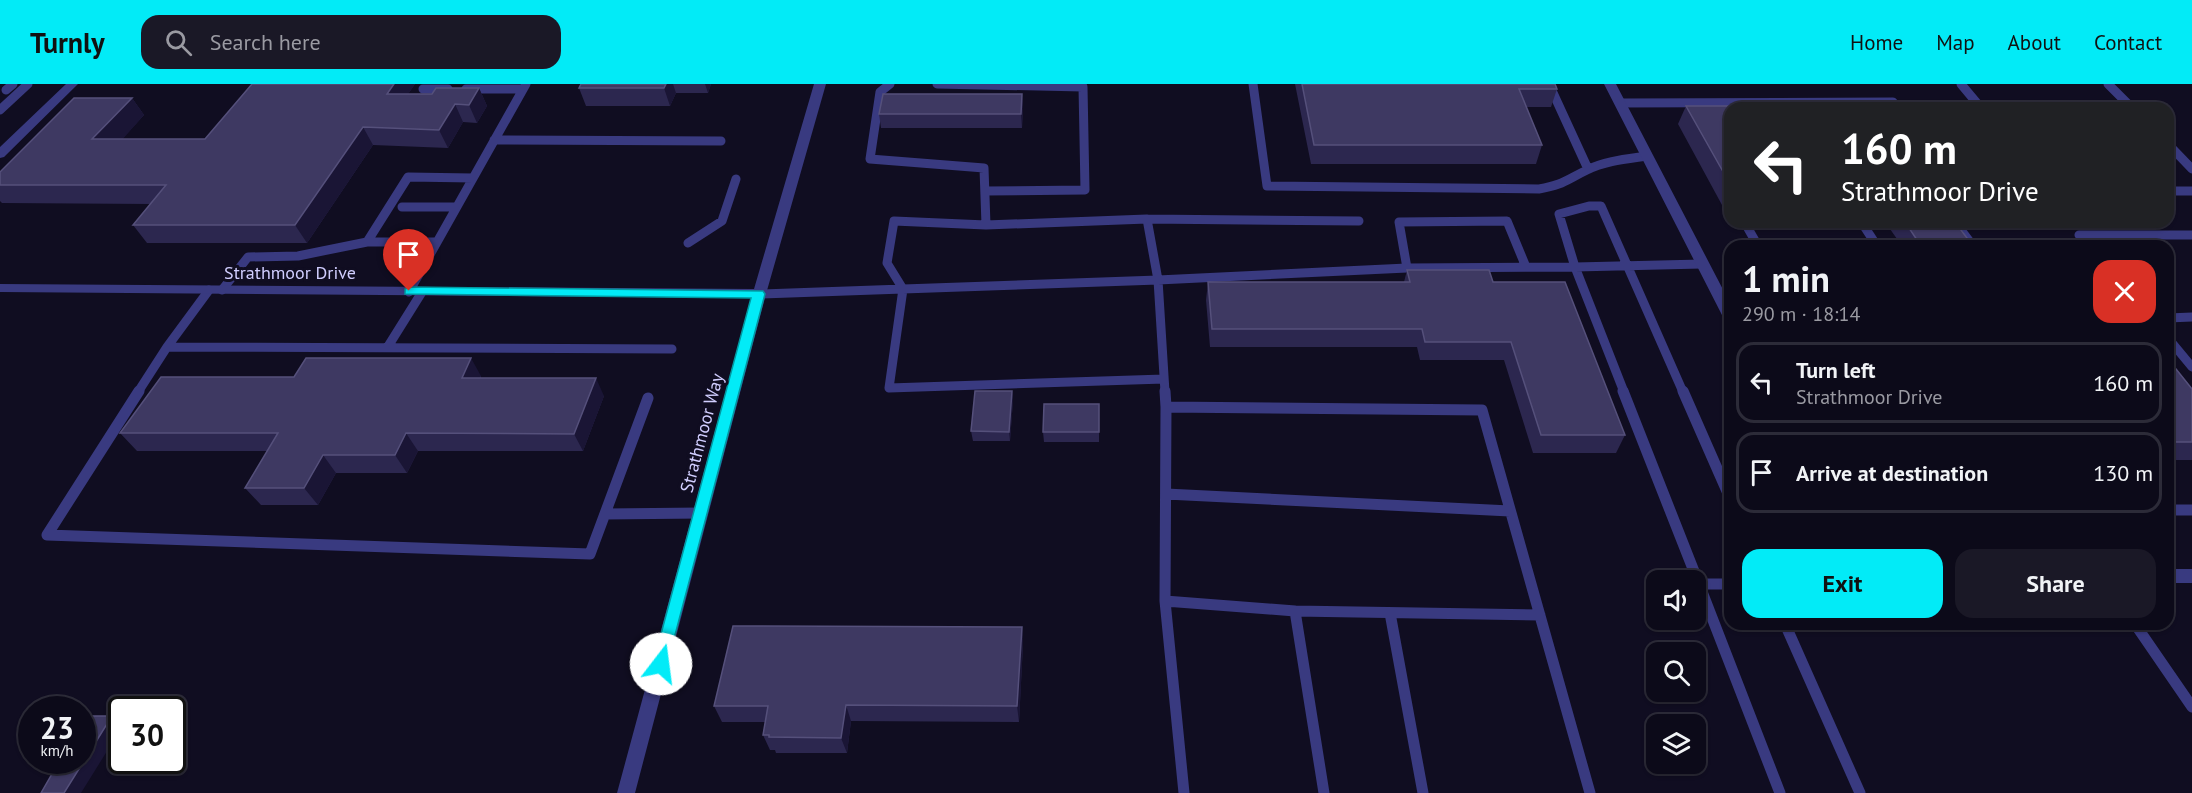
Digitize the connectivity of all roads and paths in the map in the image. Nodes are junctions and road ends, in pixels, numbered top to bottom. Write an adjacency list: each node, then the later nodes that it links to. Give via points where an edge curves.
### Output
1 (13, 84): 15 (lane)
2 (28, 84): 20 (lane)
3 (72, 84): 24 (street)
4 (820, 84): 53 (street, Strathmoor Way)
5 (890, 84): 30 (lane, via 880,92 870,159 984,168)
6 (937, 84): 12 (lane)
7 (1253, 84): 26 (lane, via 1267,186 1539,189 1561,185)
8 (1549, 84): 26 (lane)
9 (1610, 84): 18 (street)
10 (1961, 84): 16 (lane)
11 (2108, 84): 17 (lane)
12 (1083, 86): 30 (lane, via 1085,190)
13 (524, 87): 14 (lane); 21 (lane)
14 (423, 89)
15 (6, 90)
16 (1976, 102)
17 (2126, 102)
18 (1620, 103): 19 (lane); 25 (street)
19 (1724, 104)
20 (0, 110)
21 (494, 140): 22 (lane); 28 (lane)
22 (721, 141)
23 (2174, 150): 27 (lane)
24 (0, 154)
25 (1647, 156): 26 (lane); 43 (street)
26 (1588, 169)
27 (2192, 169)
28 (473, 178): 34 (lane); 40 (lane, via 408,177)
29 (736, 179): 42 (lane, via 722,221)
30 (985, 191): 37 (lane)
31 (2174, 191): 32 (lane)
32 (2192, 191)
33 (402, 207): 34 (lane)
34 (456, 207): 41 (lane)
35 (1147, 219): 36 (lane); 37 (lane); 48 (lane)
36 (1359, 221)
37 (986, 225): 50 (lane, via 894,221 887,263)
38 (2192, 235): 39 (lane, via 2079,235)
39 (2083, 240)
40 (367, 242): 41 (lane); 51 (lane, via 298,256 248,257)
41 (437, 242): 52 (lane)
42 (688, 243)
43 (1702, 264): 44 (lane); 54 (street)
44 (1627, 265): 46 (lane); 46 (lane, via 1601,206 1589,206 1559,214); 65 (lane)
45 (1526, 267): 46 (lane); 47 (lane); 47 (lane, via 1507,221 1399,222)
46 (1575, 267): 72 (lane)
47 (1407, 268): 48 (lane)
48 (1158, 280): 50 (lane); 62 (lane)
49 (0, 288): 51 (street, Strathmoor Drive)
50 (903, 289): 53 (lane); 62 (lane, via 889,388)
51 (216, 290): 52 (street, Strathmoor Drive); 58 (lane)
52 (415, 292): 53 (street, Strathmoor Drive); 59 (lane)
53 (759, 294): 70 (street, Strathmoor Way)
54 (1724, 306)
55 (2192, 317): 56 (lane)
56 (2174, 318)
57 (2174, 345): 61 (lane)
58 (167, 347): 59 (lane); 71 (lane, via 47,535 590,554)
59 (387, 348): 60 (lane)
60 (672, 349)
61 (2192, 367)
62 (1164, 379): 64 (lane)
63 (648, 398): 71 (lane)
64 (1166, 407): 66 (lane); 69 (lane, via 1482,410)
65 (1724, 484)
66 (1166, 494): 69 (lane); 77 (lane)
67 (2174, 510): 68 (lane)
68 (2192, 510)
69 (1510, 511): 81 (lane)
70 (701, 513): 71 (lane); 85 (street, Strathmoor Way)
71 (604, 514)
72 (1694, 570)
73 (2174, 576): 74 (street)
74 (2192, 576)
75 (1706, 584): 76 (lane)
76 (1724, 584)
77 (1165, 601): 79 (lane); 86 (lane)
78 (1706, 602): 90 (lane)
79 (1295, 611): 80 (lane); 87 (lane)
80 (1390, 613): 81 (lane); 88 (lane)
81 (1540, 615): 89 (lane)
82 (1788, 630): 91 (lane)
83 (2139, 630): 84 (lane)
84 (2192, 707)
85 (626, 793)
86 (1184, 793)
87 (1324, 793)
88 (1423, 793)
89 (1590, 793)
90 (1780, 793)
91 (1860, 793)

